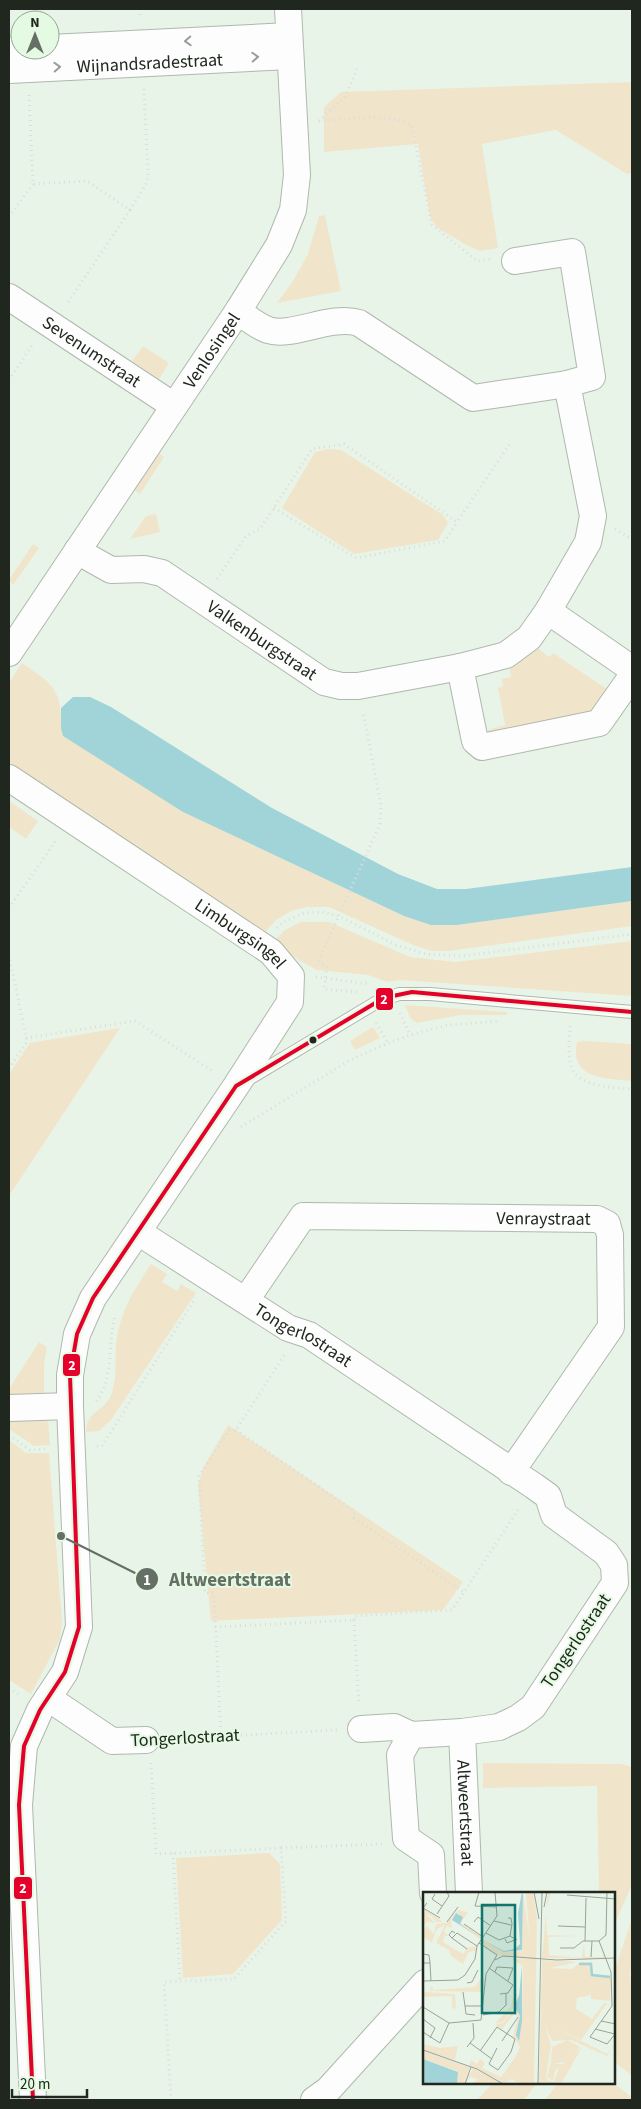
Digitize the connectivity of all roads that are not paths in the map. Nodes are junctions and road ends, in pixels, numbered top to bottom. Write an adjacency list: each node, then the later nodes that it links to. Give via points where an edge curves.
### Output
1 (288, 9): 2 (street, Venlosingel)
2 (290, 46): 3 (street, one-way to 3); 5 (street, Wijnandsradestraat, one-way to 2, via 142,63); 8 (street, Venlosingel, via 297,175 292,210 279,246)
3 (60, 48)
4 (9, 50): 5 (street, Wijnandsradestraat)
5 (19, 63)
6 (515, 261): 9 (street, via 572,252 592,377)
7 (9, 297): 10 (street, Sevenumstraat)
8 (238, 311): 9 (street, via 258,325 276,332 344,320 359,324 473,398); 10 (street, Venlosingel)
9 (567, 384): 12 (street, Valkenburgstraat, via 593,516 588,542)
10 (174, 406): 11 (street, Venlosingel)
11 (77, 551): 13 (street, Venlosingel); 15 (street, Valkenburgstraat, via 111,570 144,569 162,573 324,682 358,686)
12 (548, 611): 15 (street, Valkenburgstraat, via 529,638 506,655); 16 (street)
13 (18, 619): 14 (street, Venlosingel)
14 (9, 653)
15 (460, 667): 17 (street, via 474,741 482,747 599,724)
16 (632, 669)
17 (632, 676)
18 (9, 778): 20 (street, Limburgsingel, via 262,945 291,976 290,1002)
19 (632, 1012): 20 (lane, via 399,994 377,1002)
20 (236, 1086): 21 (street, Limburgsingel)
21 (138, 1232): 22 (street, Tongerlostraat); 23 (street, Limburgsingel, via 93,1298 77,1334 70,1375)
22 (246, 1300): 25 (street, Tongerlostraat, via 288,1328 309,1335); 25 (street, Venraystraat, via 303,1216 598,1219 607,1224 610,1235 611,1327)
23 (70, 1406): 24 (street); 26 (street, Limburgsingel, via 79,1627 66,1672)
24 (9, 1408)
25 (511, 1472): 28 (street, Tongerlostraat, via 548,1496 554,1515 606,1553 614,1565 615,1583 533,1707 499,1727)
26 (48, 1698): 30 (street, Tongerlostraat, via 112,1741); 33 (street, Limburgsingel, via 24,1746 19,1805)
27 (361, 1729): 29 (street, Tongerlostraat, via 394,1728)
28 (462, 1732): 29 (street, Tongerlostraat); 32 (street, Altweertstraat)
29 (411, 1735): 31 (street, Altweertstraat, via 400,1754 406,1838 431,1856)
30 (148, 1740)
31 (433, 1892)
32 (469, 1892)
33 (18, 1972): 35 (street, Limburgsingel)
34 (423, 1985): 36 (street, via 328,2090)
35 (33, 2100)
36 (314, 2100)

